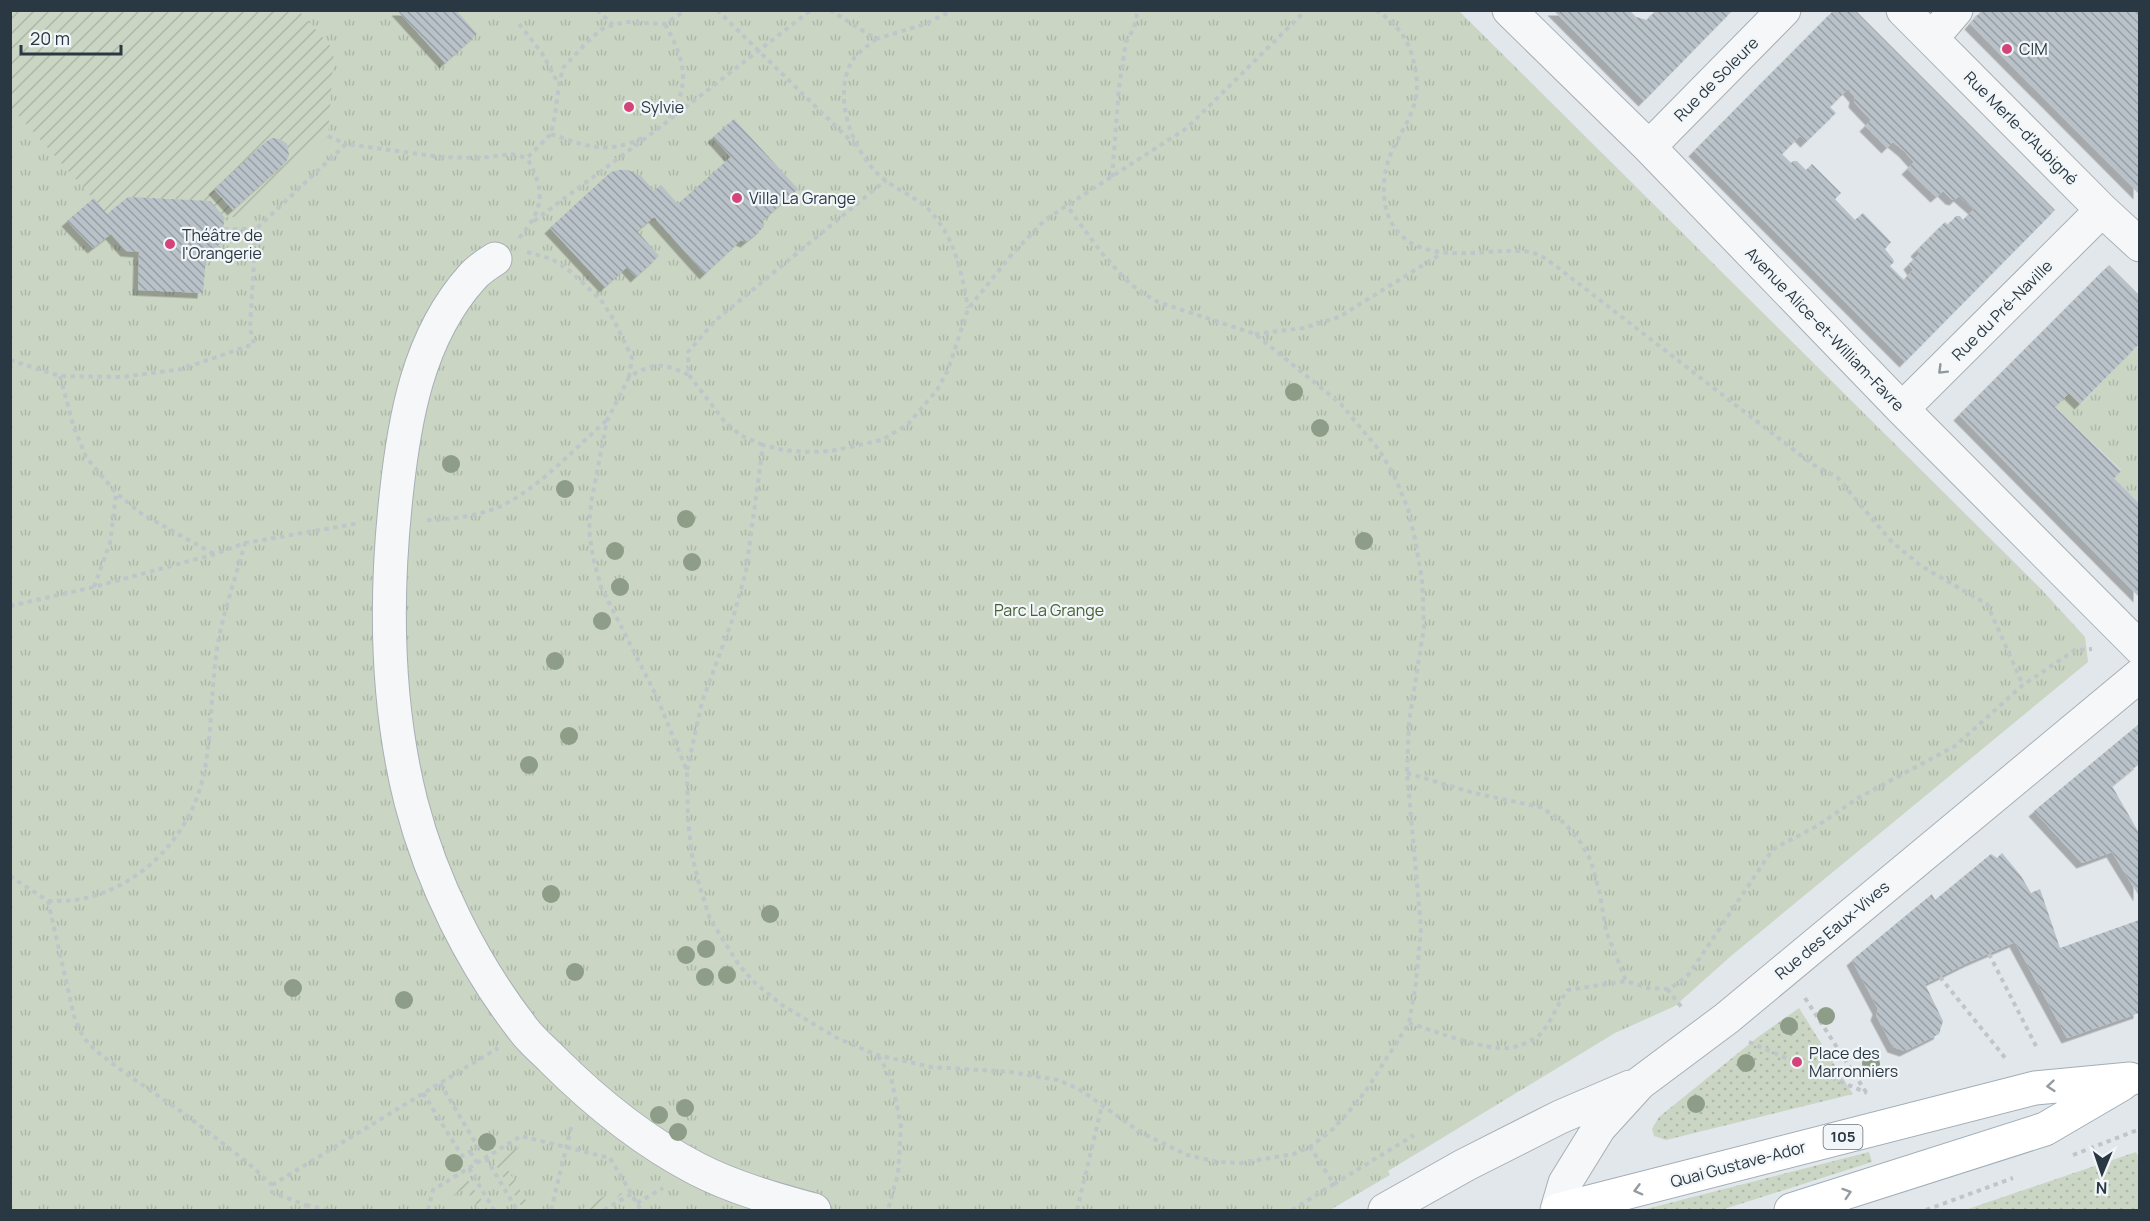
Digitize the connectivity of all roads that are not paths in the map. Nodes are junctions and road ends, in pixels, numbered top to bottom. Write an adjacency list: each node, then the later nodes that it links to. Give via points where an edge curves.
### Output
1 (1509, 10): 6 (street, Avenue Alice-et-William-Favre)
2 (1784, 10): 6 (street, Rue de Soleure)
3 (1903, 10): 5 (street, Rue Merle-d'Aubigné)
4 (1956, 10): 5 (street)
5 (1932, 38): 7 (street, Rue Merle-d'Aubigné)
6 (1649, 147): 10 (street, Avenue Alice-et-William-Favre)
7 (2102, 210): 8 (street, Rue Merle-d'Aubigné); 10 (street, Rue du Pré-Naville, one-way to 10)
8 (2139, 245)
9 (495, 258): 15 (street, via 473,275 435,332 413,395 399,459 389,578 389,652 397,730 411,802 431,867 492,987 525,1032 581,1088 636,1132 698,1169 757,1194)
10 (1902, 409): 11 (street, Avenue Alice-et-William-Favre)
11 (2139, 648)
12 (2139, 675): 14 (street, Rue des Eaux-Vives, via 1712,1030)
13 (2135, 1077): 17 (main road, Quai Gustave-Ador / 105, one-way to 17, via 2035,1088); 18 (main road, Quai Gustave-Ador / 105, one-way to 13, via 2045,1129)
14 (1640, 1083): 16 (street, via 1560,1117); 17 (street, Rue des Eaux-Vives, via 1599,1128 1565,1183)
15 (814, 1210)
16 (1385, 1210)
17 (1557, 1210)
18 (1791, 1210)

